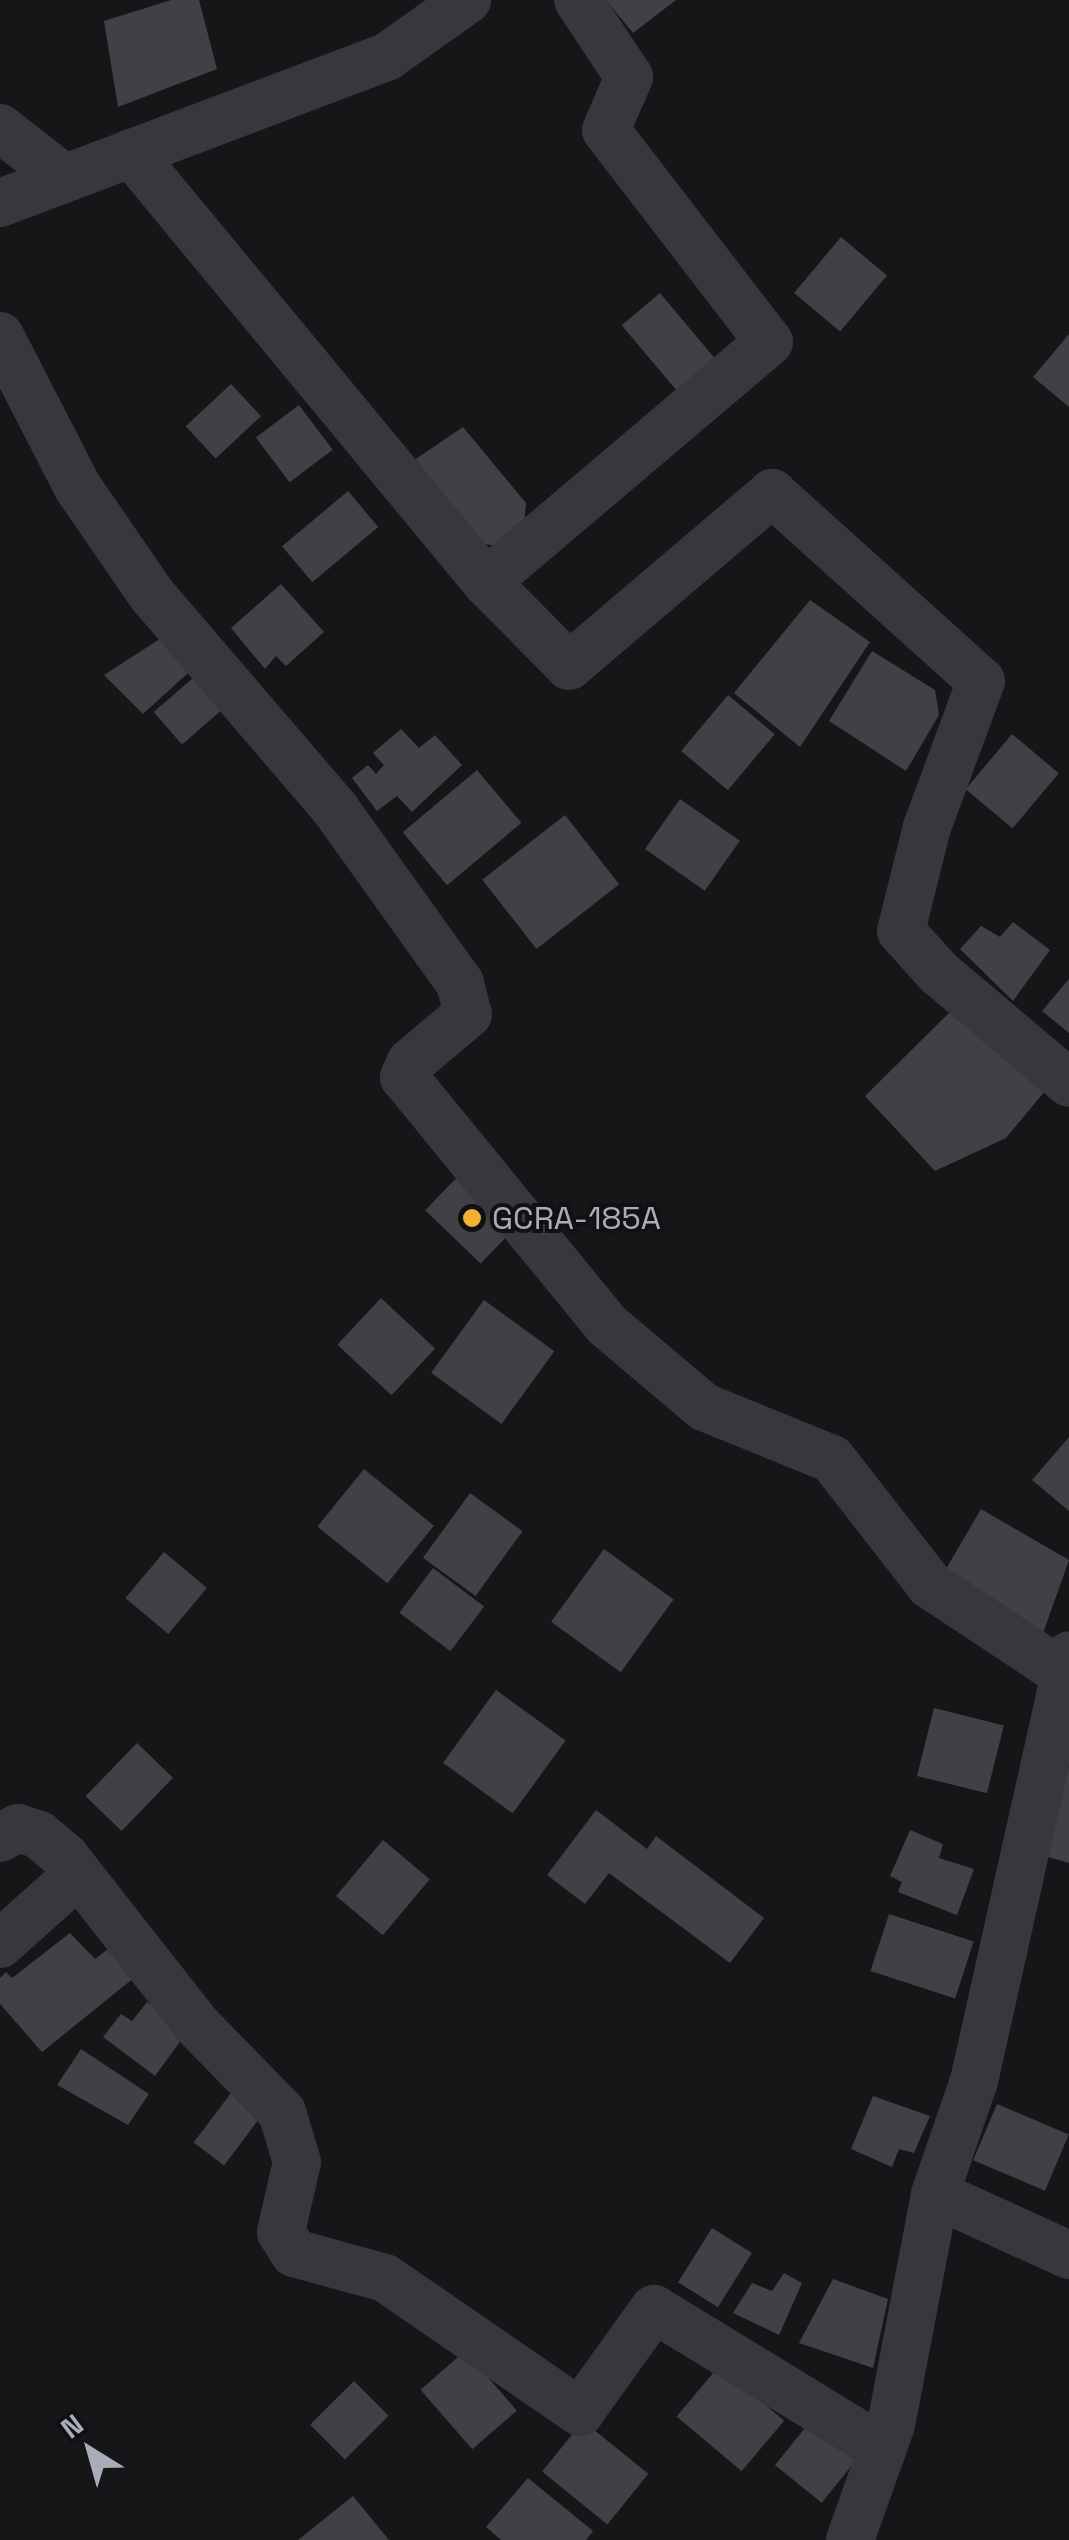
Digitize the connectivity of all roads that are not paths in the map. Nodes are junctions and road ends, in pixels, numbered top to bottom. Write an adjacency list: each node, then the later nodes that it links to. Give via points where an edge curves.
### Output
1 (467, 0): 4 (street, via 388,56)
2 (578, 0): 8 (street, via 629,77 606,130 769,342)
3 (0, 128): 5 (street)
4 (132, 153): 5 (street); 8 (street)
5 (64, 178): 6 (street)
6 (0, 204)
7 (0, 336): 10 (street, via 77,486 152,595 336,810 460,983 468,1014 411,1062 404,1077 607,1325 704,1407 832,1459 930,1585)
8 (486, 582): 9 (street, via 569,666 772,493 980,681 927,827 901,931 939,973)
9 (1069, 1083)
10 (1067, 1669): 14 (street, via 974,2081)
11 (0, 1838): 12 (street, via 18,1828 39,1835)
12 (76, 1876): 13 (street); 16 (street, via 196,2024 282,2112 297,2162 281,2232 294,2253 385,2278 580,2412 654,2309)
13 (0, 1944)
14 (936, 2194): 15 (street); 16 (street)
15 (1069, 2255)
16 (883, 2449): 17 (street)
17 (850, 2540)

